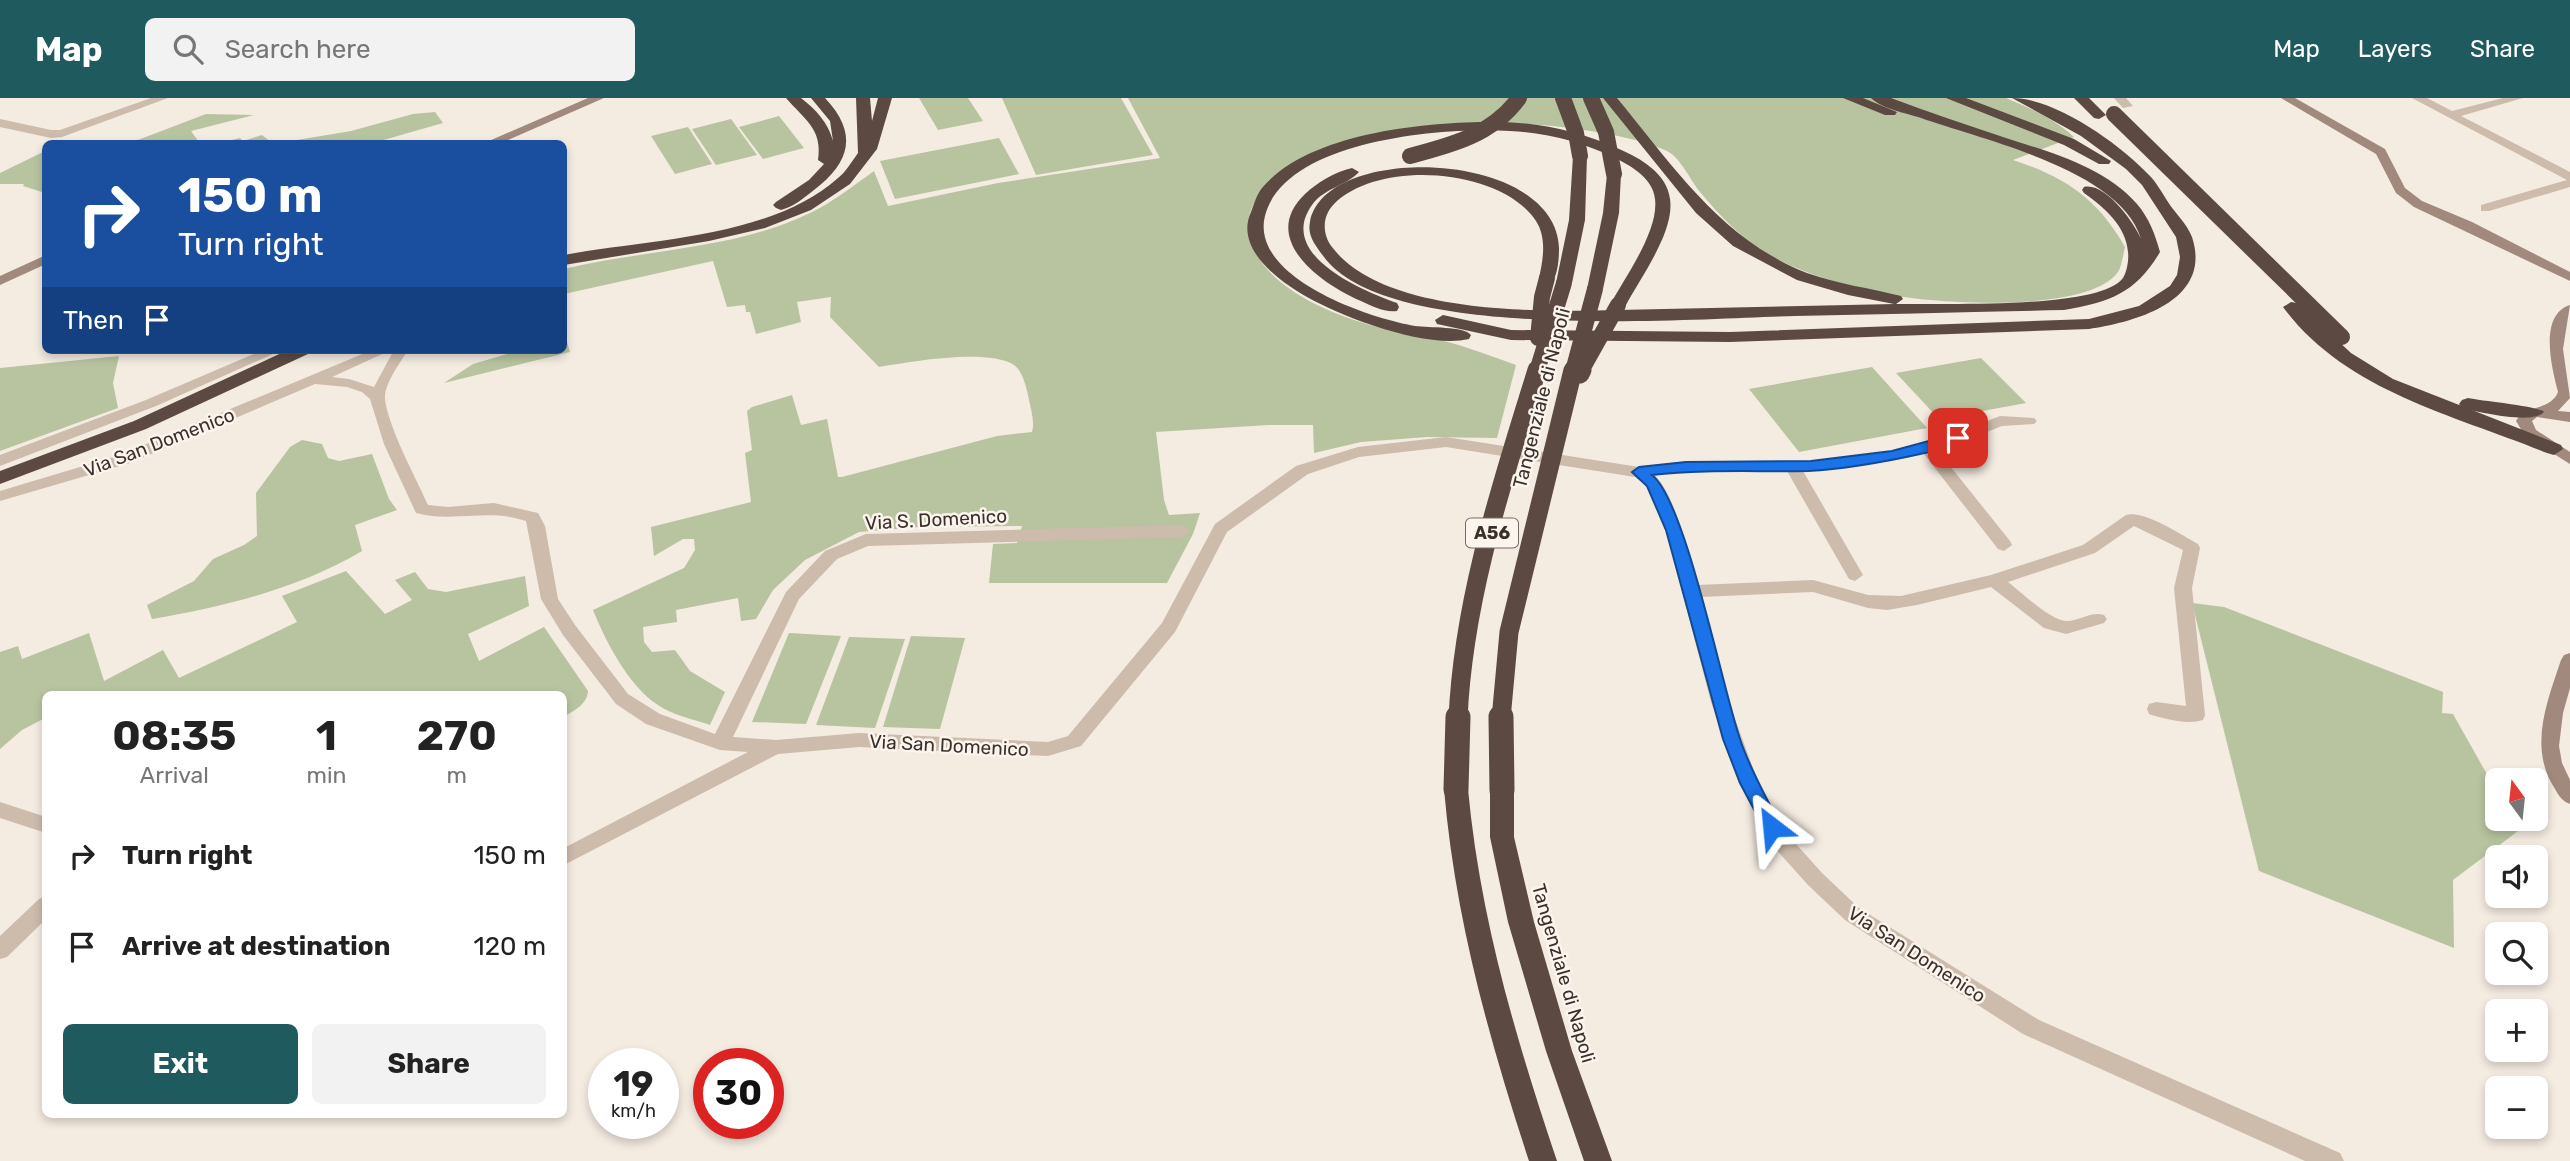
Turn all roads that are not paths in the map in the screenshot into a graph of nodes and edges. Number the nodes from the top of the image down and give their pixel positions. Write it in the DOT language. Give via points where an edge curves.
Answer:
graph roads {
  1 [pos="162,98"];
  2 [pos="598,98"];
  3 [pos="793,98"];
  4 [pos="818,98"];
  5 [pos="863,98"];
  6 [pos="885,98"];
  7 [pos="1520,98"];
  8 [pos="1563,98"];
  9 [pos="1591,98"];
  10 [pos="1610,98"];
  11 [pos="1850,98"];
  12 [pos="1878,98"];
  13 [pos="1914,98"];
  14 [pos="1953,98"];
  15 [pos="2019,98"];
  16 [pos="2081,98"];
  17 [pos="2096,98"];
  18 [pos="2287,98"];
  19 [pos="2418,98"];
  20 [pos="2517,98"];
  21 [pos="2115,108"];
  22 [pos="2450,115"];
  23 [pos="0,123"];
  24 [pos="498,140"];
  25 [pos="2047,150"];
  26 [pos="2570,177"];
  27 [pos="2570,183"];
  28 [pos="838,187"];
  29 [pos="795,197"];
  30 [pos="2485,208"];
  31 [pos="2168,212"];
  32 [pos="643,246"];
  33 [pos="567,259"];
  34 [pos="42,261"];
  35 [pos="2570,277"];
  36 [pos="0,281"];
  37 [pos="1556,281"];
  38 [pos="1988,308"];
  39 [pos="2570,309"];
  40 [pos="1511,335"];
  41 [pos="265,354"];
  42 [pos="293,354"];
  43 [pos="375,354"];
  44 [pos="398,354"];
  45 [pos="315,380"];
  46 [pos="377,397"];
  47 [pos="1564,404"];
  48 [pos="2535,412"];
  49 [pos="2487,415"];
  50 [pos="2570,417"];
  51 [pos="2029,421"];
  52 [pos="80,448"];
  53 [pos="1928,448"];
  54 [pos="2562,454"];
  55 [pos="0,461"];
  56 [pos="1793,466"];
  57 [pos="0,468"];
  58 [pos="1639,472"];
  59 [pos="0,478"];
  60 [pos="0,496"];
  61 [pos="1182,531"];
  62 [pos="2004,545"];
  63 [pos="1855,575"];
  64 [pos="1994,580"];
  65 [pos="1691,591"];
  66 [pos="2098,619"];
  67 [pos="2570,660"];
  68 [pos="2157,709"];
  69 [pos="720,743"];
  70 [pos="776,747"];
  71 [pos="2570,796"];
  72 [pos="0,810"];
  73 [pos="42,824"];
  74 [pos="567,855"];
  75 [pos="42,909"];
  76 [pos="0,950"];
  77 [pos="1543,1161"];
  78 [pos="1598,1161"];
  79 [pos="2332,1161"];
  1 -- 23 [label="street" via="62,133"];
  2 -- 24 [label="main road"];
  3 -- 29 [label="highway" via="822,126 827,148 821,169"];
  4 -- 29 [label="highway" via="838,123 839,148 831,166"];
  5 -- 28 [label="highway" via="865,145"];
  6 -- 28 [label="highway" via="874,147"];
  7 -- 40 [label="highway, bridge" via="1503,117 1459,142 1350,172 1322,185 1305,201 1295,228 1300,246 1322,272 1361,295 1413,313"];
  8 -- 37 [label="highway, Tangenziale di Napoli / A56, bridge" via="1576,133 1582,191 1580,214"];
  9 -- 47 [label="highway, Tangenziale di Napoli / A56, bridge" via="1606,132 1614,174 1611,213"];
  10 -- 38 [label="highway" via="1718,227 1762,257 1797,274 1869,295"];
  11 -- 25 [label="highway"];
  12 -- 25 [label="highway"];
  13 -- 25 [label="highway"];
  14 -- 25 [label="highway"];
  15 -- 31 [label="highway" via="2108,149 2145,180"];
  16 -- 21 [label="highway"];
  17 -- 21 [label="highway"];
  18 -- 35 [label="main road" via="2381,152 2400,190 2418,204"];
  19 -- 22 [label="street"];
  20 -- 22 [label="street"];
  21 -- 49 [label="highway, bridge" via="2357,350 2413,384"];
  22 -- 26 [label="street"];
  25 -- 31 [label="highway" via="2106,169"];
  25 -- 38 [label="highway" via="2115,212 2129,233 2136,253 2132,282 2085,302"];
  27 -- 30 [label="street"];
  28 -- 32 [label="highway" via="801,208 746,229"];
  29 -- 32 [label="highway" via="733,225"];
  31 -- 40 [label="highway" via="2188,251 2182,280 2159,304 2109,322 1797,337"];
  32 -- 33 [label="highway"];
  34 -- 36 [label="main road"];
  37 -- 38 [label="highway" via="1551,243 1539,213 1513,192 1475,177 1426,171 1362,181 1330,199 1316,224 1326,252 1358,277 1413,299 1493,313 1571,316"];
  37 -- 77 [label="highway, Tangenziale di Napoli / A56, bridge" via="1464,647 1456,789 1474,929 1507,1054"];
  39 -- 48 [label="main road" via="2558,325 2556,348 2564,399"];
  40 -- 47 [label="highway, bridge" via="1453,335 1397,326 1311,293 1276,268 1262,251 1255,229 1262,199 1281,178 1306,162 1344,147 1443,129 1494,126 1547,131 1603,146 1640,165 1662,192 1664,210"];
  41 -- 55 [label="street, Via San Domenico"];
  42 -- 52 [label="highway"];
  43 -- 45 [label="street, Via San Domenico"];
  44 -- 46 [label="street"];
  45 -- 46 [label="street, Via San Domenico" via="349,383"];
  45 -- 60 [label="street, Via San Domenico" via="125,459"];
  46 -- 69 [label="street, Via San Domenico" via="392,444 422,509 439,515 487,508 532,517 550,599 622,699 653,719"];
  47 -- 78 [label="highway, Tangenziale di Napoli / A56, bridge" via="1509,632 1501,707 1502,837 1521,922 1559,1051"];
  48 -- 49 [label="highway"];
  48 -- 50 [label="main road"];
  48 -- 54 [label="main road" via="2526,416 2526,427"];
  49 -- 54 [label="highway"];
  51 -- 53 [label="street" via="2000,421"];
  52 -- 57 [label="highway"];
  52 -- 59 [label="highway"];
  53 -- 56 [label="street"];
  53 -- 62 [label="street"];
  56 -- 58 [label="street" via="1686,466"];
  56 -- 63 [label="street"];
  58 -- 65 [label="street, Via San Domenico" via="1654,484 1674,530"];
  58 -- 70 [label="street, Via San Domenico" via="1446,442 1358,452 1302,470 1221,528 1169,627 1074,741 1048,749 1019,750 859,740"];
  61 -- 69 [label="street, Via S. Domenico" via="866,540 831,555 792,596"];
  64 -- 65 [label="street" via="1880,604 1814,586"];
  64 -- 66 [label="street" via="2050,624 2066,628"];
  64 -- 68 [label="street" via="2089,550 2132,519 2192,548 2183,589 2196,715"];
  65 -- 79 [label="street, Via San Domenico" via="1720,702 1749,783 1781,841 1852,914 2031,1027"];
  67 -- 71 [label="main road" via="2548,732 2550,752"];
  69 -- 70 [label="street, Via San Domenico"];
  70 -- 74 [label="street"];
  72 -- 73 [label="street"];
  75 -- 76 [label="street"];
}
